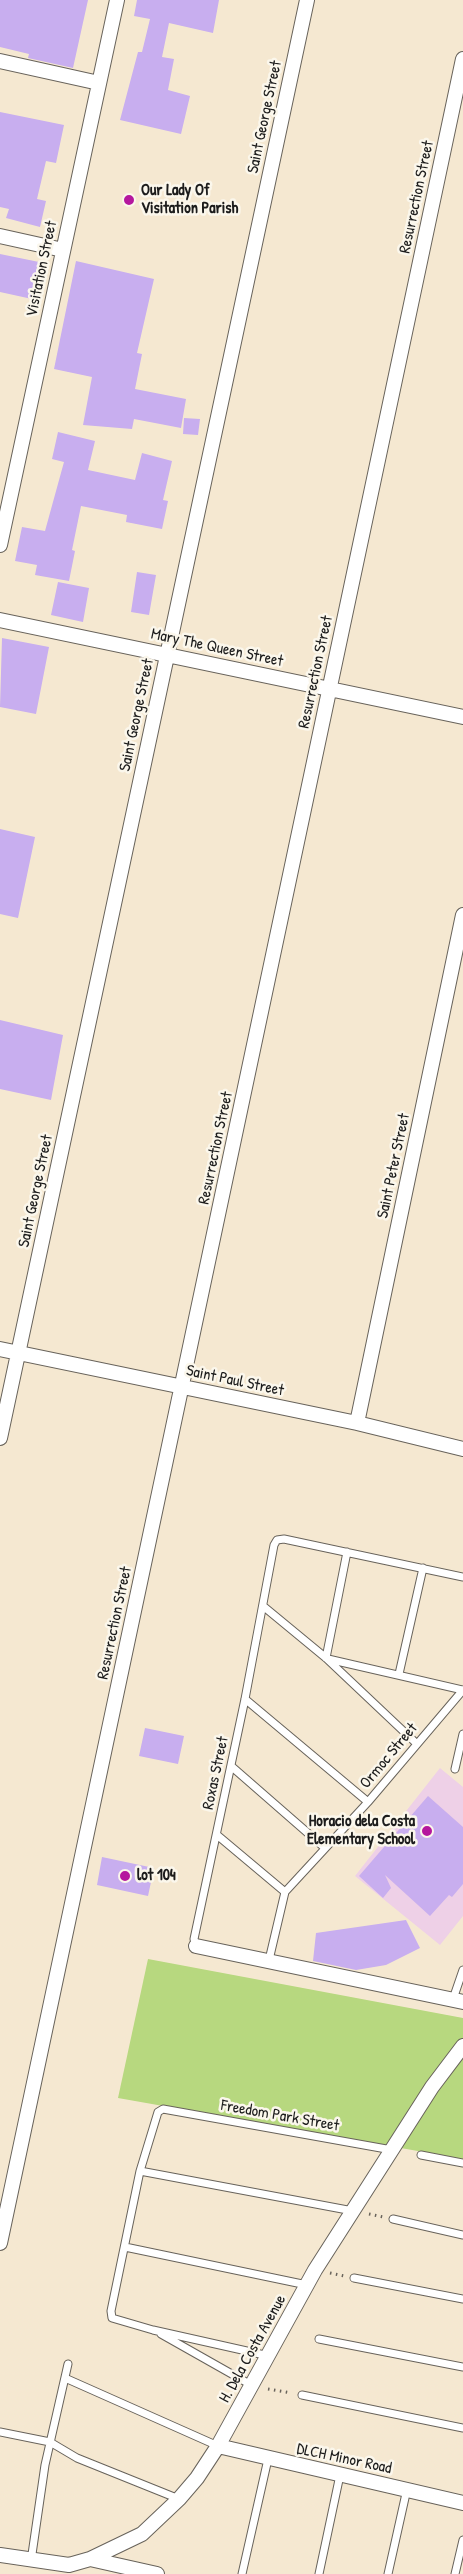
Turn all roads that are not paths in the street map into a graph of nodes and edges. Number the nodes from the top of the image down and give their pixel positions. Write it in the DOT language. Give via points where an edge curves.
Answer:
graph roads {
  1 [pos="117,0"];
  2 [pos="307,0"];
  3 [pos="463,59"];
  4 [pos="0,62"];
  5 [pos="99,83"];
  6 [pos="0,236"];
  7 [pos="63,250"];
  8 [pos="0,545"];
  9 [pos="0,620"];
  10 [pos="167,655"];
  11 [pos="330,689"];
  12 [pos="463,717"];
  13 [pos="463,915"];
  14 [pos="0,1348"];
  15 [pos="18,1352"];
  16 [pos="182,1387"];
  17 [pos="357,1424"];
  18 [pos="0,1438"];
  19 [pos="463,1449"];
  20 [pos="347,1552"];
  21 [pos="423,1568"];
  22 [pos="463,1576"];
  23 [pos="263,1606"];
  24 [pos="326,1658"];
  25 [pos="399,1674"];
  26 [pos="463,1690"];
  27 [pos="245,1699"];
  28 [pos="463,1734"];
  29 [pos="417,1744"];
  30 [pos="231,1766"];
  31 [pos="455,1769"];
  32 [pos="368,1802"];
  33 [pos="217,1835"];
  34 [pos="326,1848"];
  35 [pos="285,1892"];
  36 [pos="196,1946"];
  37 [pos="269,1960"];
  38 [pos="463,1970"];
  39 [pos="458,2001"];
  40 [pos="463,2046"];
  41 [pos="392,2150"];
  42 [pos="421,2155"];
  43 [pos="463,2163"];
  44 [pos="140,2172"];
  45 [pos="353,2211"];
  46 [pos="393,2219"];
  47 [pos="463,2235"];
  48 [pos="0,2243"];
  49 [pos="125,2247"];
  50 [pos="354,2278"];
  51 [pos="307,2285"];
  52 [pos="463,2299"];
  53 [pos="153,2330"];
  54 [pos="319,2339"];
  55 [pos="268,2356"];
  56 [pos="68,2364"];
  57 [pos="463,2367"];
  58 [pos="65,2379"];
  59 [pos="253,2386"];
  60 [pos="302,2395"];
  61 [pos="463,2428"];
  62 [pos="0,2432"];
  63 [pos="50,2442"];
  64 [pos="218,2446"];
  65 [pos="268,2459"];
  66 [pos="340,2475"];
  67 [pos="407,2489"];
  68 [pos="179,2499"];
  69 [pos="463,2504"];
  70 [pos="463,2540"];
  71 [pos="0,2555"];
  72 [pos="90,2559"];
  73 [pos="31,2560"];
  74 [pos="157,2574"];
  75 [pos="242,2574"];
  76 [pos="319,2574"];
  77 [pos="388,2574"];
  78 [pos="455,2574"];
  1 -- 5 [label="street, Visitation Street"];
  2 -- 10 [label="street, Saint George Street"];
  3 -- 11 [label="street, Resurrection Street"];
  4 -- 5 [label="street"];
  5 -- 7 [label="street, Visitation Street"];
  6 -- 7 [label="street"];
  7 -- 8 [label="street, Visitation Street"];
  9 -- 10 [label="street, Mary The Queen Street"];
  10 -- 11 [label="street, Mary The Queen Street"];
  10 -- 15 [label="street, Saint George Street"];
  11 -- 12 [label="street, Mary The Queen Street"];
  11 -- 16 [label="street, Resurrection Street"];
  13 -- 17 [label="street, Saint Peter Street"];
  14 -- 15 [label="street, Saint Paul Street"];
  15 -- 16 [label="street, Saint Paul Street"];
  15 -- 18 [label="street, Saint George Street"];
  16 -- 17 [label="street, Saint Paul Street"];
  16 -- 48 [label="street, Resurrection Street"];
  17 -- 19 [label="street, Saint Paul Street"];
  20 -- 21 [label="lane"];
  20 -- 23 [label="lane, Roxas Street" via="277,1540"];
  20 -- 24 [label="lane"];
  21 -- 22 [label="lane"];
  21 -- 25 [label="lane"];
  23 -- 24 [label="lane"];
  23 -- 27 [label="lane, Roxas Street"];
  24 -- 25 [label="lane"];
  24 -- 29 [label="lane"];
  25 -- 26 [label="lane"];
  26 -- 29 [label="lane, Ormoc Street"];
  27 -- 30 [label="lane, Roxas Street"];
  27 -- 32 [label="lane"];
  28 -- 31 [label="lane"];
  29 -- 32 [label="lane, Ormoc Street"];
  30 -- 33 [label="lane, Roxas Street"];
  30 -- 34 [label="lane"];
  32 -- 34 [label="lane, Ormoc Street"];
  33 -- 35 [label="lane"];
  33 -- 36 [label="lane, Roxas Street" via="194,1939"];
  34 -- 35 [label="lane, Ormoc Street"];
  35 -- 37 [label="lane, Ormoc Street"];
  36 -- 37 [label="street"];
  37 -- 39 [label="street"];
  38 -- 39 [label="lane"];
  40 -- 41 [label="street, H. Dela Costa Avenue"];
  41 -- 44 [label="lane, Freedom Park Street" via="163,2109 158,2112"];
  41 -- 45 [label="street, H. Dela Costa Avenue"];
  42 -- 43 [label="lane"];
  44 -- 45 [label="lane"];
  44 -- 49 [label="lane"];
  45 -- 51 [label="street, H. Dela Costa Avenue"];
  46 -- 47 [label="lane"];
  49 -- 51 [label="lane"];
  49 -- 53 [label="lane" via="112,2318"];
  50 -- 52 [label="lane"];
  51 -- 55 [label="street, H. Dela Costa Avenue"];
  53 -- 55 [label="lane"];
  53 -- 59 [label="lane"];
  54 -- 57 [label="lane"];
  55 -- 59 [label="street, H. Dela Costa Avenue"];
  56 -- 58 [label="lane"];
  58 -- 63 [label="lane"];
  58 -- 64 [label="lane"];
  59 -- 64 [label="street, H. Dela Costa Avenue"];
  60 -- 61 [label="lane"];
  62 -- 63 [label="lane"];
  63 -- 68 [label="lane" via="77,2458"];
  63 -- 73 [label="lane"];
  64 -- 65 [label="street, DLCH Minor Road"];
  64 -- 68 [label="street, H. Dela Costa Avenue"];
  65 -- 66 [label="street, DLCH Minor Road"];
  65 -- 75 [label="lane"];
  66 -- 67 [label="street, DLCH Minor Road"];
  66 -- 76 [label="lane"];
  67 -- 69 [label="street, DLCH Minor Road"];
  67 -- 77 [label="lane"];
  68 -- 72 [label="street, H. Dela Costa Avenue" via="142,2534"];
  70 -- 78 [label="lane"];
  71 -- 73 [label="street, H. Dela Costa Avenue"];
  72 -- 73 [label="street, H. Dela Costa Avenue" via="69,2565"];
  72 -- 74 [label="street"];
}
